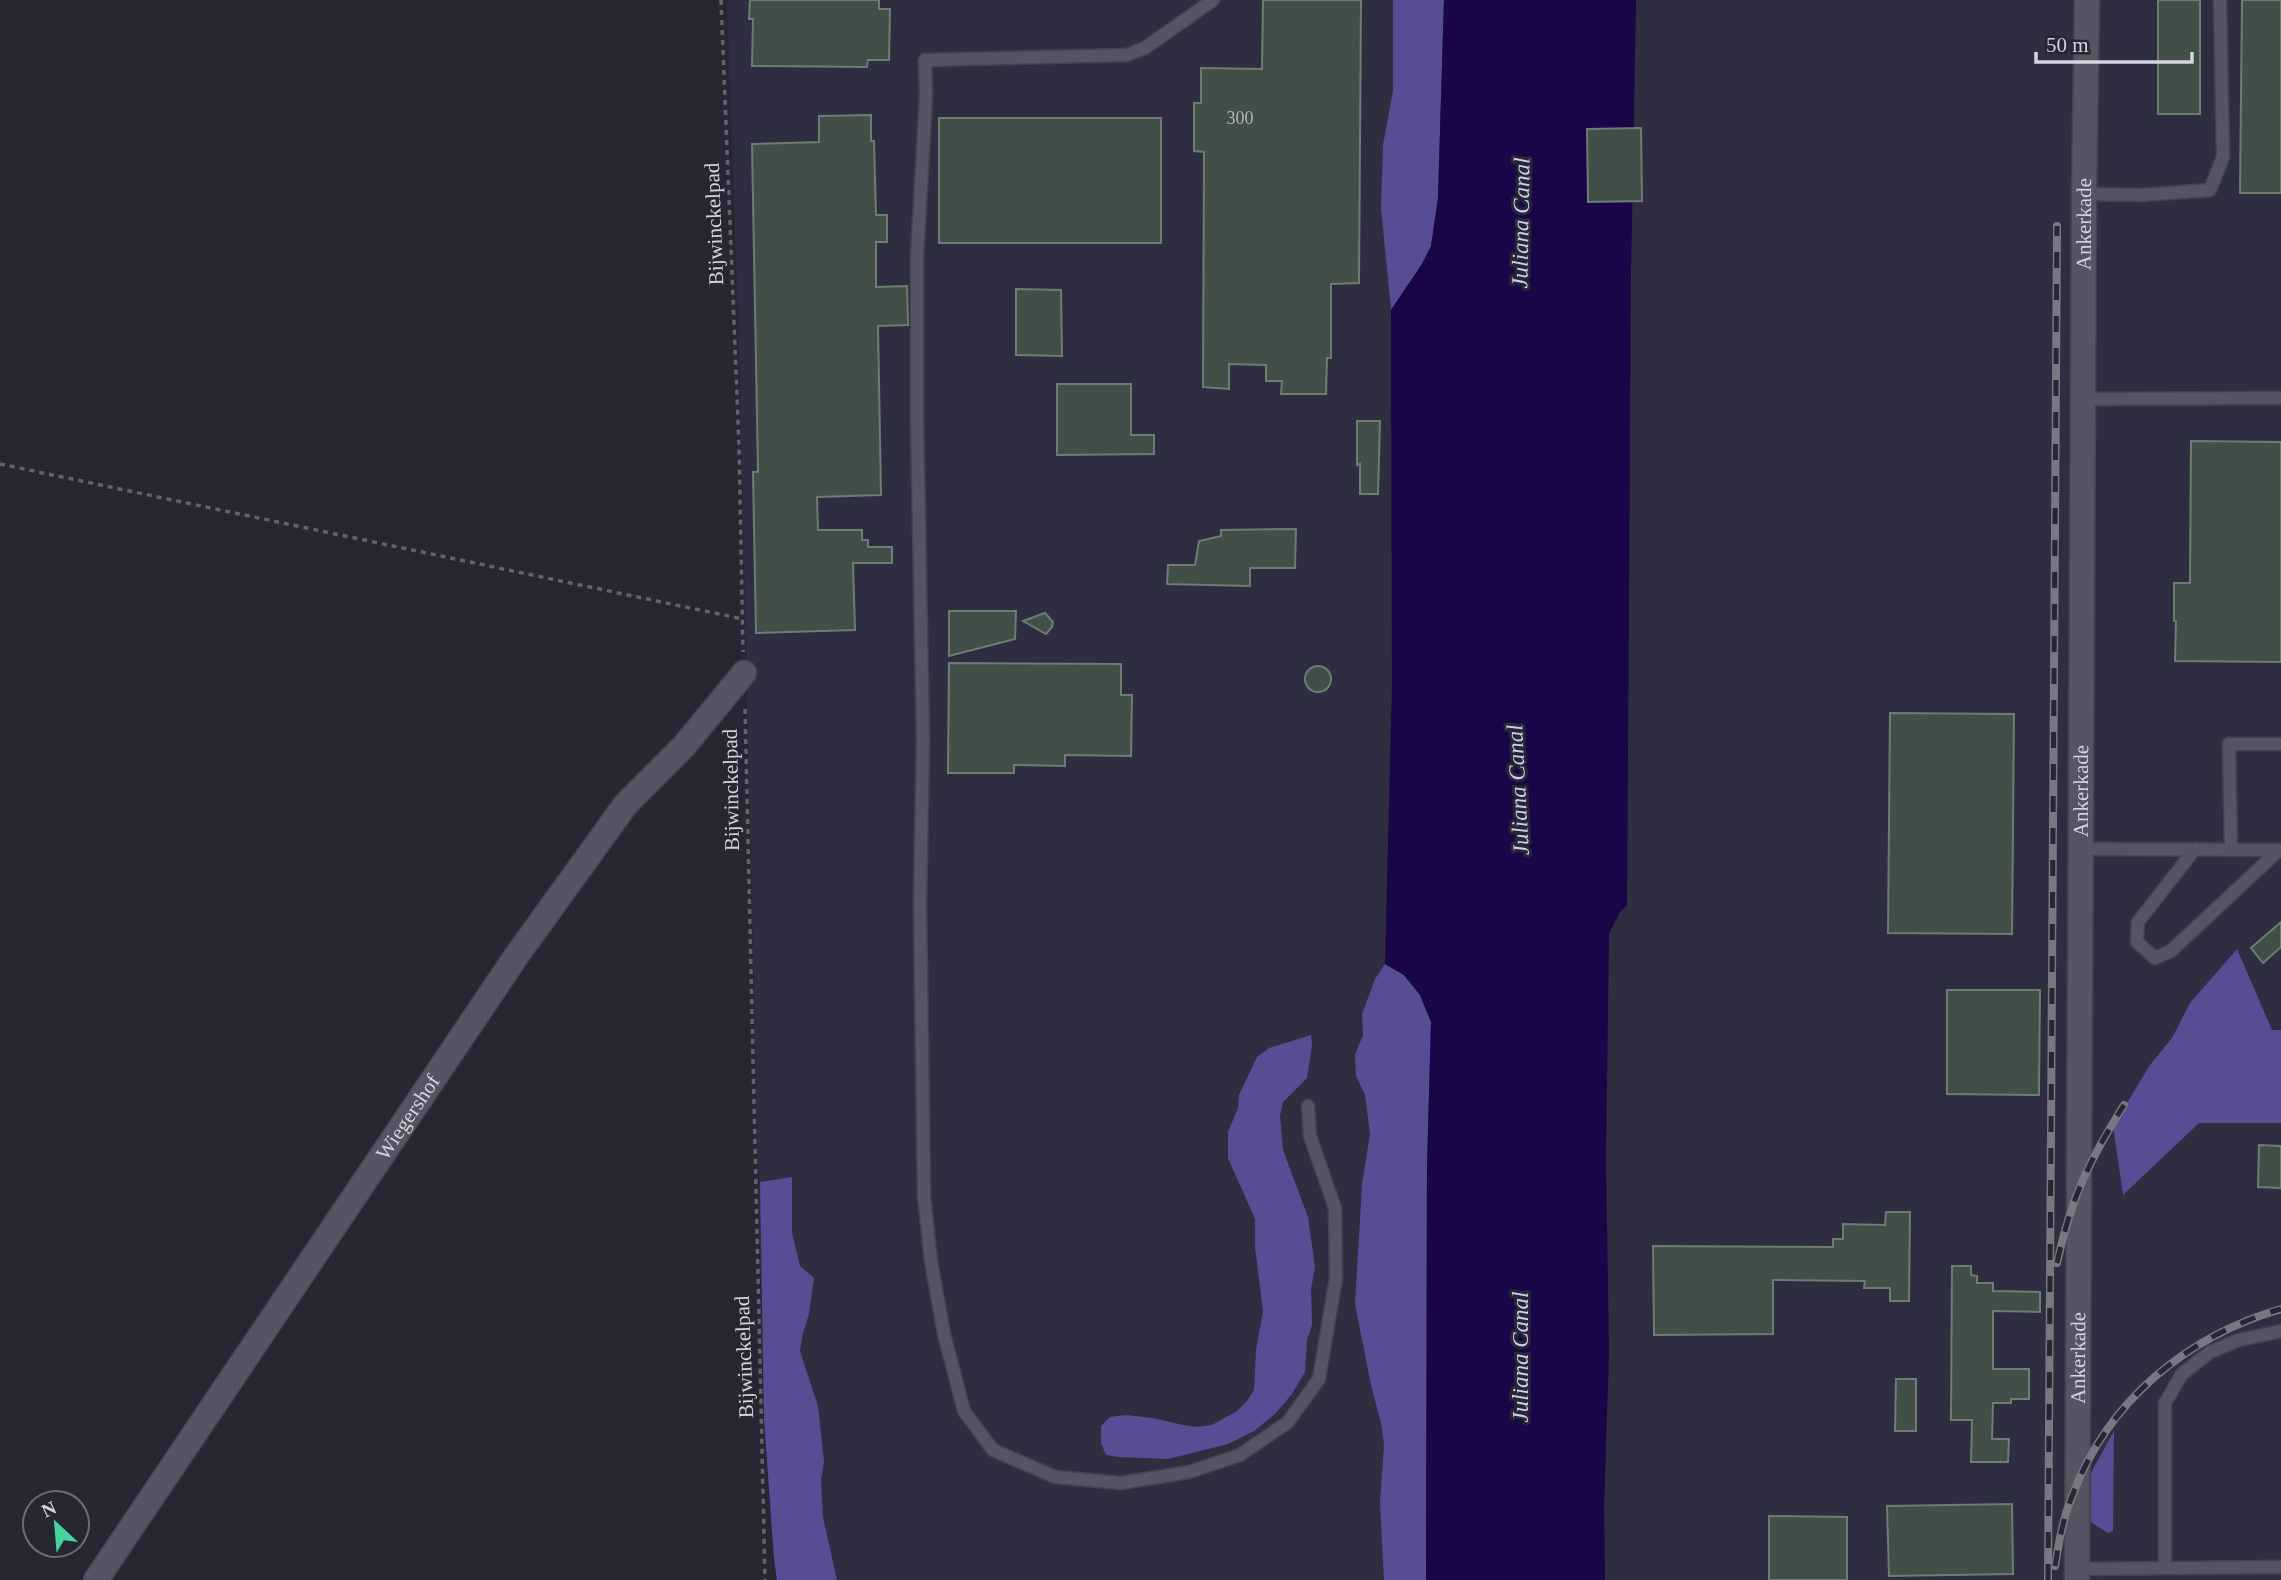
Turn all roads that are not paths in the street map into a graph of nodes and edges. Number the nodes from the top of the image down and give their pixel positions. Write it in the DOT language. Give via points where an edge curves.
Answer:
graph roads {
  1 [pos="1213,0"];
  2 [pos="2087,0"];
  3 [pos="2220,0"];
  4 [pos="2084,194"];
  5 [pos="2281,398"];
  6 [pos="2083,399"];
  7 [pos="744,673"];
  8 [pos="2281,744"];
  9 [pos="2082,849"];
  10 [pos="2195,849"];
  11 [pos="2231,849"];
  12 [pos="2280,850"];
  13 [pos="1308,1106"];
  14 [pos="2281,1331"];
  15 [pos="2281,1567"];
  16 [pos="2165,1568"];
  17 [pos="2078,1575"];
  18 [pos="96,1580"];
  1 -- 13 [label="lane" via="1145,48 1127,55 925,60 917,256 924,1196 944,1334 964,1411 993,1450 1055,1477 1121,1483 1189,1472 1240,1455 1288,1422 1319,1379 1336,1278 1335,1208 1310,1136"];
  2 -- 4 [label="street, Ankerkade"];
  3 -- 4 [label="lane" via="2223,157 2210,190"];
  4 -- 6 [label="street, Ankerkade"];
  5 -- 6 [label="lane"];
  6 -- 9 [label="street, Ankerkade"];
  7 -- 18 [label="street, Wiegershof" via="684,746 626,804 517,954"];
  8 -- 11 [label="lane" via="2230,744"];
  9 -- 10 [label="lane"];
  9 -- 17 [label="street, Ankerkade"];
  10 -- 11 [label="lane"];
  10 -- 12 [label="lane" via="2138,922 2137,942 2155,958 2171,951"];
  11 -- 12 [label="lane"];
  14 -- 16 [label="lane" via="2210,1352 2182,1374 2165,1403"];
  15 -- 16 [label="lane"];
  16 -- 17 [label="lane"];
}
